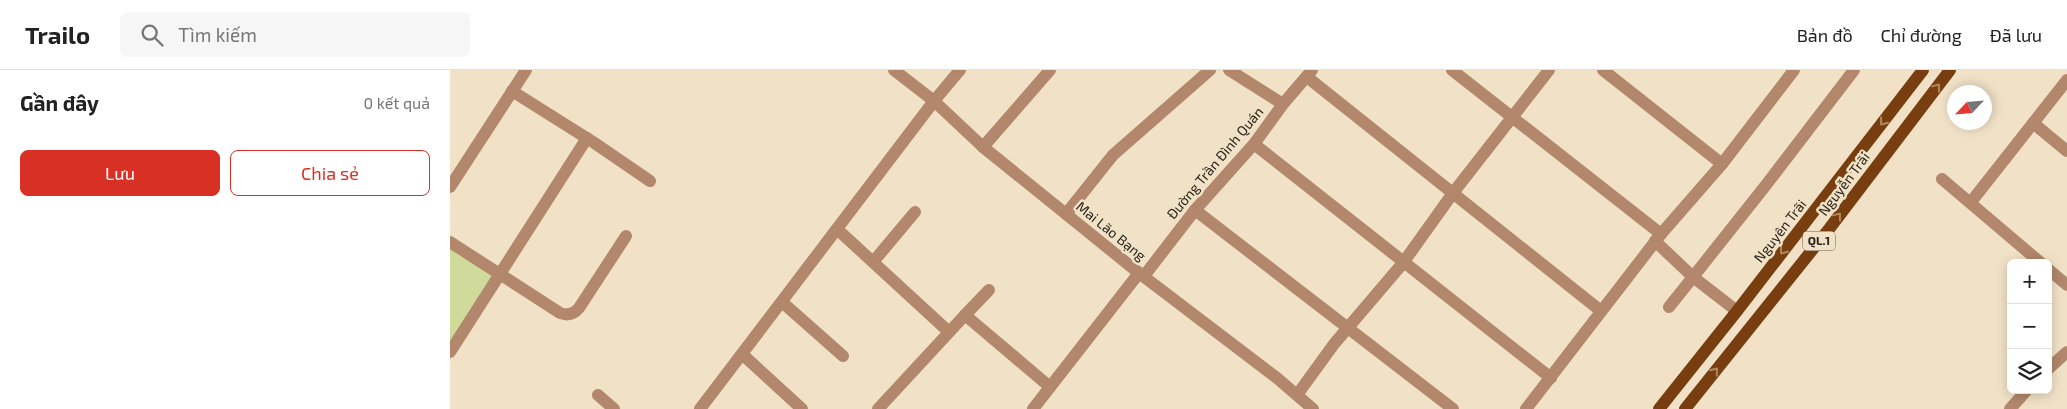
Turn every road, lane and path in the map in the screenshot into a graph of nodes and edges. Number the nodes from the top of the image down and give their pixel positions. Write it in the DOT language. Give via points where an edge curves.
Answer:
graph roads {
  1 [pos="526,70"];
  2 [pos="894,70"];
  3 [pos="960,70"];
  4 [pos="1050,70"];
  5 [pos="1210,70"];
  6 [pos="1229,70"];
  7 [pos="1452,70"];
  8 [pos="1549,70"];
  9 [pos="1603,70"];
  10 [pos="1794,70"];
  11 [pos="1854,70"];
  12 [pos="1923,70"];
  13 [pos="1950,70"];
  14 [pos="1309,74"];
  15 [pos="2067,80"];
  16 [pos="512,91"];
  17 [pos="934,101"];
  18 [pos="1283,104"];
  19 [pos="1512,117"];
  20 [pos="2033,123"];
  21 [pos="588,138"];
  22 [pos="1254,144"];
  23 [pos="983,147"];
  24 [pos="2067,151"];
  25 [pos="1722,164"];
  26 [pos="1942,179"];
  27 [pos="650,181"];
  28 [pos="450,187"];
  29 [pos="1453,193"];
  30 [pos="1971,202"];
  31 [pos="1195,210"];
  32 [pos="914,212"];
  33 [pos="1066,214"];
  34 [pos="837,229"];
  35 [pos="626,236"];
  36 [pos="1658,237"];
  37 [pos="450,242"];
  38 [pos="2036,259"];
  39 [pos="873,262"];
  40 [pos="1403,263"];
  41 [pos="2052,272"];
  42 [pos="1141,275"];
  43 [pos="499,276"];
  44 [pos="1693,276"];
  45 [pos="2067,285"];
  46 [pos="989,290"];
  47 [pos="782,302"];
  48 [pos="1670,306"];
  49 [pos="1601,310"];
  50 [pos="1737,311"];
  51 [pos="965,315"];
  52 [pos="1349,327"];
  53 [pos="949,332"];
  54 [pos="450,352"];
  55 [pos="2067,352"];
  56 [pos="742,354"];
  57 [pos="843,356"];
  58 [pos="2052,365"];
  59 [pos="1551,378"];
  60 [pos="1050,387"];
  61 [pos="2023,394"];
  62 [pos="598,395"];
  63 [pos="1297,395"];
  64 [pos="614,409"];
  65 [pos="700,409"];
  66 [pos="802,409"];
  67 [pos="878,409"];
  68 [pos="1033,409"];
  69 [pos="1313,409"];
  70 [pos="1453,409"];
  71 [pos="1526,409"];
  72 [pos="1659,409"];
  73 [pos="1685,409"];
  74 [pos="2010,409"];
  1 -- 16 [label="street"];
  2 -- 17 [label="street, Mai Lão Bạng"];
  3 -- 17 [label="street"];
  4 -- 23 [label="street"];
  5 -- 33 [label="street" via="1113,155"];
  6 -- 18 [label="street"];
  7 -- 19 [label="street"];
  8 -- 19 [label="street"];
  9 -- 25 [label="street"];
  10 -- 25 [label="street"];
  11 -- 44 [label="street"];
  12 -- 50 [label="main road, Nguyên Trãi / QL.1, one-way"];
  73 -- 13 [label="main road, Nguyễn Trãi / QL.1, one-way" via="1829,229"];
  14 -- 18 [label="street, Đường Trần Đình Quán"];
  14 -- 29 [label="street"];
  15 -- 20 [label="street"];
  16 -- 21 [label="street"];
  16 -- 28 [label="street"];
  17 -- 23 [label="street, Mai Lão Bạng"];
  17 -- 34 [label="street"];
  18 -- 22 [label="street, Đường Trần Đình Quán"];
  19 -- 29 [label="street"];
  19 -- 36 [label="street"];
  20 -- 24 [label="street"];
  20 -- 30 [label="street"];
  21 -- 27 [label="street"];
  21 -- 43 [label="street"];
  22 -- 31 [label="street, Đường Trần Đình Quán"];
  22 -- 40 [label="street"];
  23 -- 33 [label="street, Mai Lão Bạng"];
  25 -- 36 [label="street"];
  26 -- 30 [label="street"];
  29 -- 40 [label="street"];
  29 -- 49 [label="street"];
  30 -- 38 [label="street"];
  31 -- 42 [label="street, Đường Trần Đình Quán"];
  31 -- 52 [label="street"];
  32 -- 39 [label="street"];
  33 -- 42 [label="street, Mai Lão Bạng"];
  34 -- 39 [label="street"];
  34 -- 47 [label="street"];
  35 -- 43 [label="street" via="580,308 572,314 560,313"];
  36 -- 44 [label="street"];
  36 -- 49 [label="street"];
  37 -- 43 [label="street"];
  39 -- 53 [label="street"];
  40 -- 52 [label="street"];
  40 -- 59 [label="street"];
  41 -- 45 [label="street"];
  42 -- 60 [label="street, Đường Trần Đình Quán"];
  42 -- 63 [label="street, Mai Lão Bạng"];
  43 -- 54 [label="street"];
  44 -- 48 [label="street"];
  44 -- 50 [label="street"];
  46 -- 51 [label="street"];
  47 -- 56 [label="street"];
  47 -- 57 [label="street"];
  49 -- 59 [label="street"];
  50 -- 72 [label="main road, Nguyên Trãi / QL.1"];
  51 -- 53 [label="street"];
  51 -- 60 [label="street"];
  52 -- 63 [label="street"];
  52 -- 70 [label="street"];
  53 -- 67 [label="street"];
  55 -- 58 [label="street"];
  56 -- 65 [label="street"];
  56 -- 66 [label="street"];
  59 -- 71 [label="street"];
  60 -- 68 [label="street, Đường Trần Đình Quán"];
  61 -- 74 [label="street"];
  62 -- 64 [label="street"];
  63 -- 69 [label="street, Mai Lão Bạng"];
}
